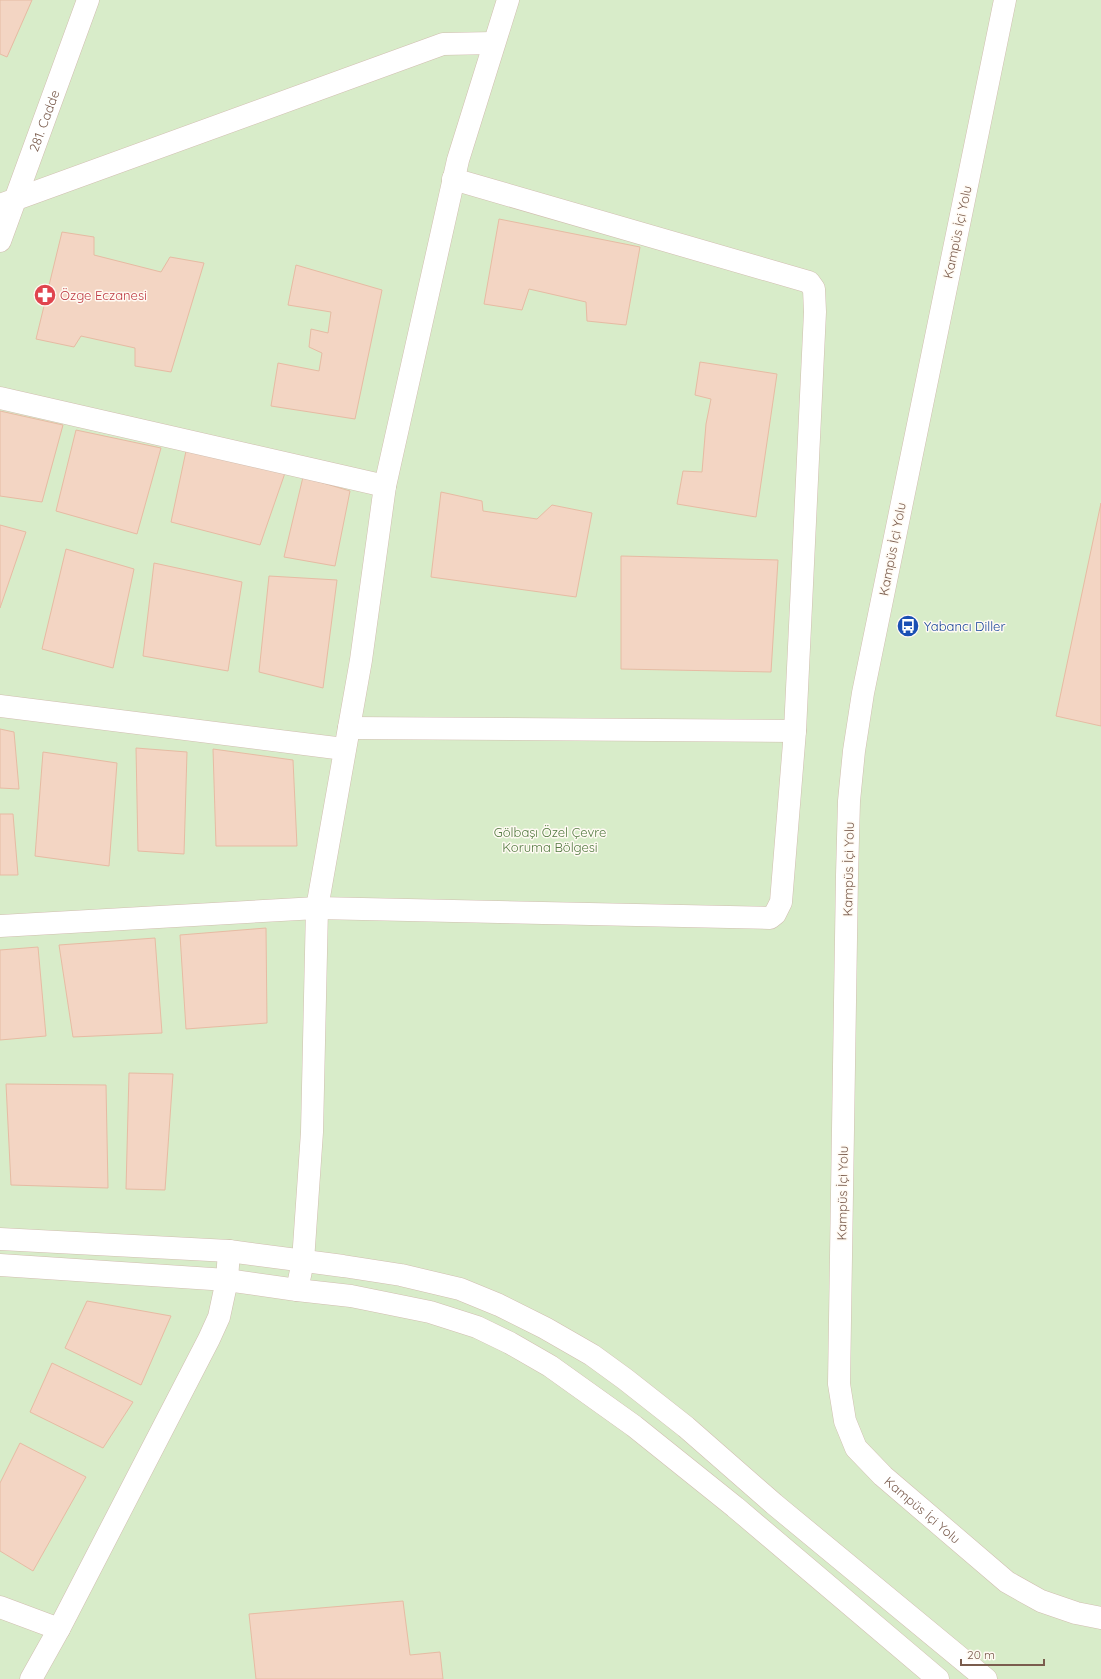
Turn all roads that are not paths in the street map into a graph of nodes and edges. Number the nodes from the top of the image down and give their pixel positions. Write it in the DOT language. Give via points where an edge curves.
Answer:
graph roads {
  1 [pos="88,0"];
  2 [pos="508,0"];
  3 [pos="1005,0"];
  4 [pos="494,43"];
  5 [pos="454,179"];
  6 [pos="8,202"];
  7 [pos="0,241"];
  8 [pos="0,398"];
  9 [pos="385,486"];
  10 [pos="0,706"];
  11 [pos="349,728"];
  12 [pos="796,731"];
  13 [pos="344,749"];
  14 [pos="317,908"];
  15 [pos="0,926"];
  16 [pos="0,1239"];
  17 [pos="229,1251"];
  18 [pos="303,1261"];
  19 [pos="0,1265"];
  20 [pos="227,1280"];
  21 [pos="297,1290"];
  22 [pos="0,1607"];
  23 [pos="1101,1618"];
  24 [pos="59,1629"];
  25 [pos="31,1679"];
  26 [pos="938,1679"];
  27 [pos="986,1679"];
  1 -- 6 [label="street, 281. Cadde"];
  2 -- 4 [label="street"];
  3 -- 23 [label="street, Kampüs İçi Yolu" via="863,693 854,751 849,801 847,875 839,1384 845,1421 856,1448 883,1476 1007,1582 1040,1601"];
  4 -- 5 [label="street"];
  4 -- 6 [label="street" via="444,44"];
  5 -- 9 [label="street"];
  5 -- 12 [label="street" via="809,282 814,289"];
  6 -- 7 [label="street, 281. Cadde"];
  8 -- 9 [label="street"];
  9 -- 11 [label="street"];
  10 -- 13 [label="street"];
  11 -- 12 [label="street"];
  11 -- 13 [label="street"];
  12 -- 14 [label="street" via="781,902 770,918"];
  13 -- 14 [label="street"];
  14 -- 15 [label="street"];
  14 -- 18 [label="street" via="312,1132"];
  16 -- 17 [label="street"];
  17 -- 18 [label="street"];
  17 -- 20 [label="street"];
  18 -- 21 [label="street"];
  18 -- 27 [label="street" via="401,1275 460,1289 546,1328 592,1355 686,1427 774,1504"];
  19 -- 20 [label="street"];
  20 -- 21 [label="street"];
  20 -- 24 [label="street" via="219,1316 208,1339"];
  21 -- 26 [label="street" via="351,1296 430,1312 477,1327 550,1366 634,1426"];
  22 -- 24 [label="street"];
  24 -- 25 [label="street"];
}
